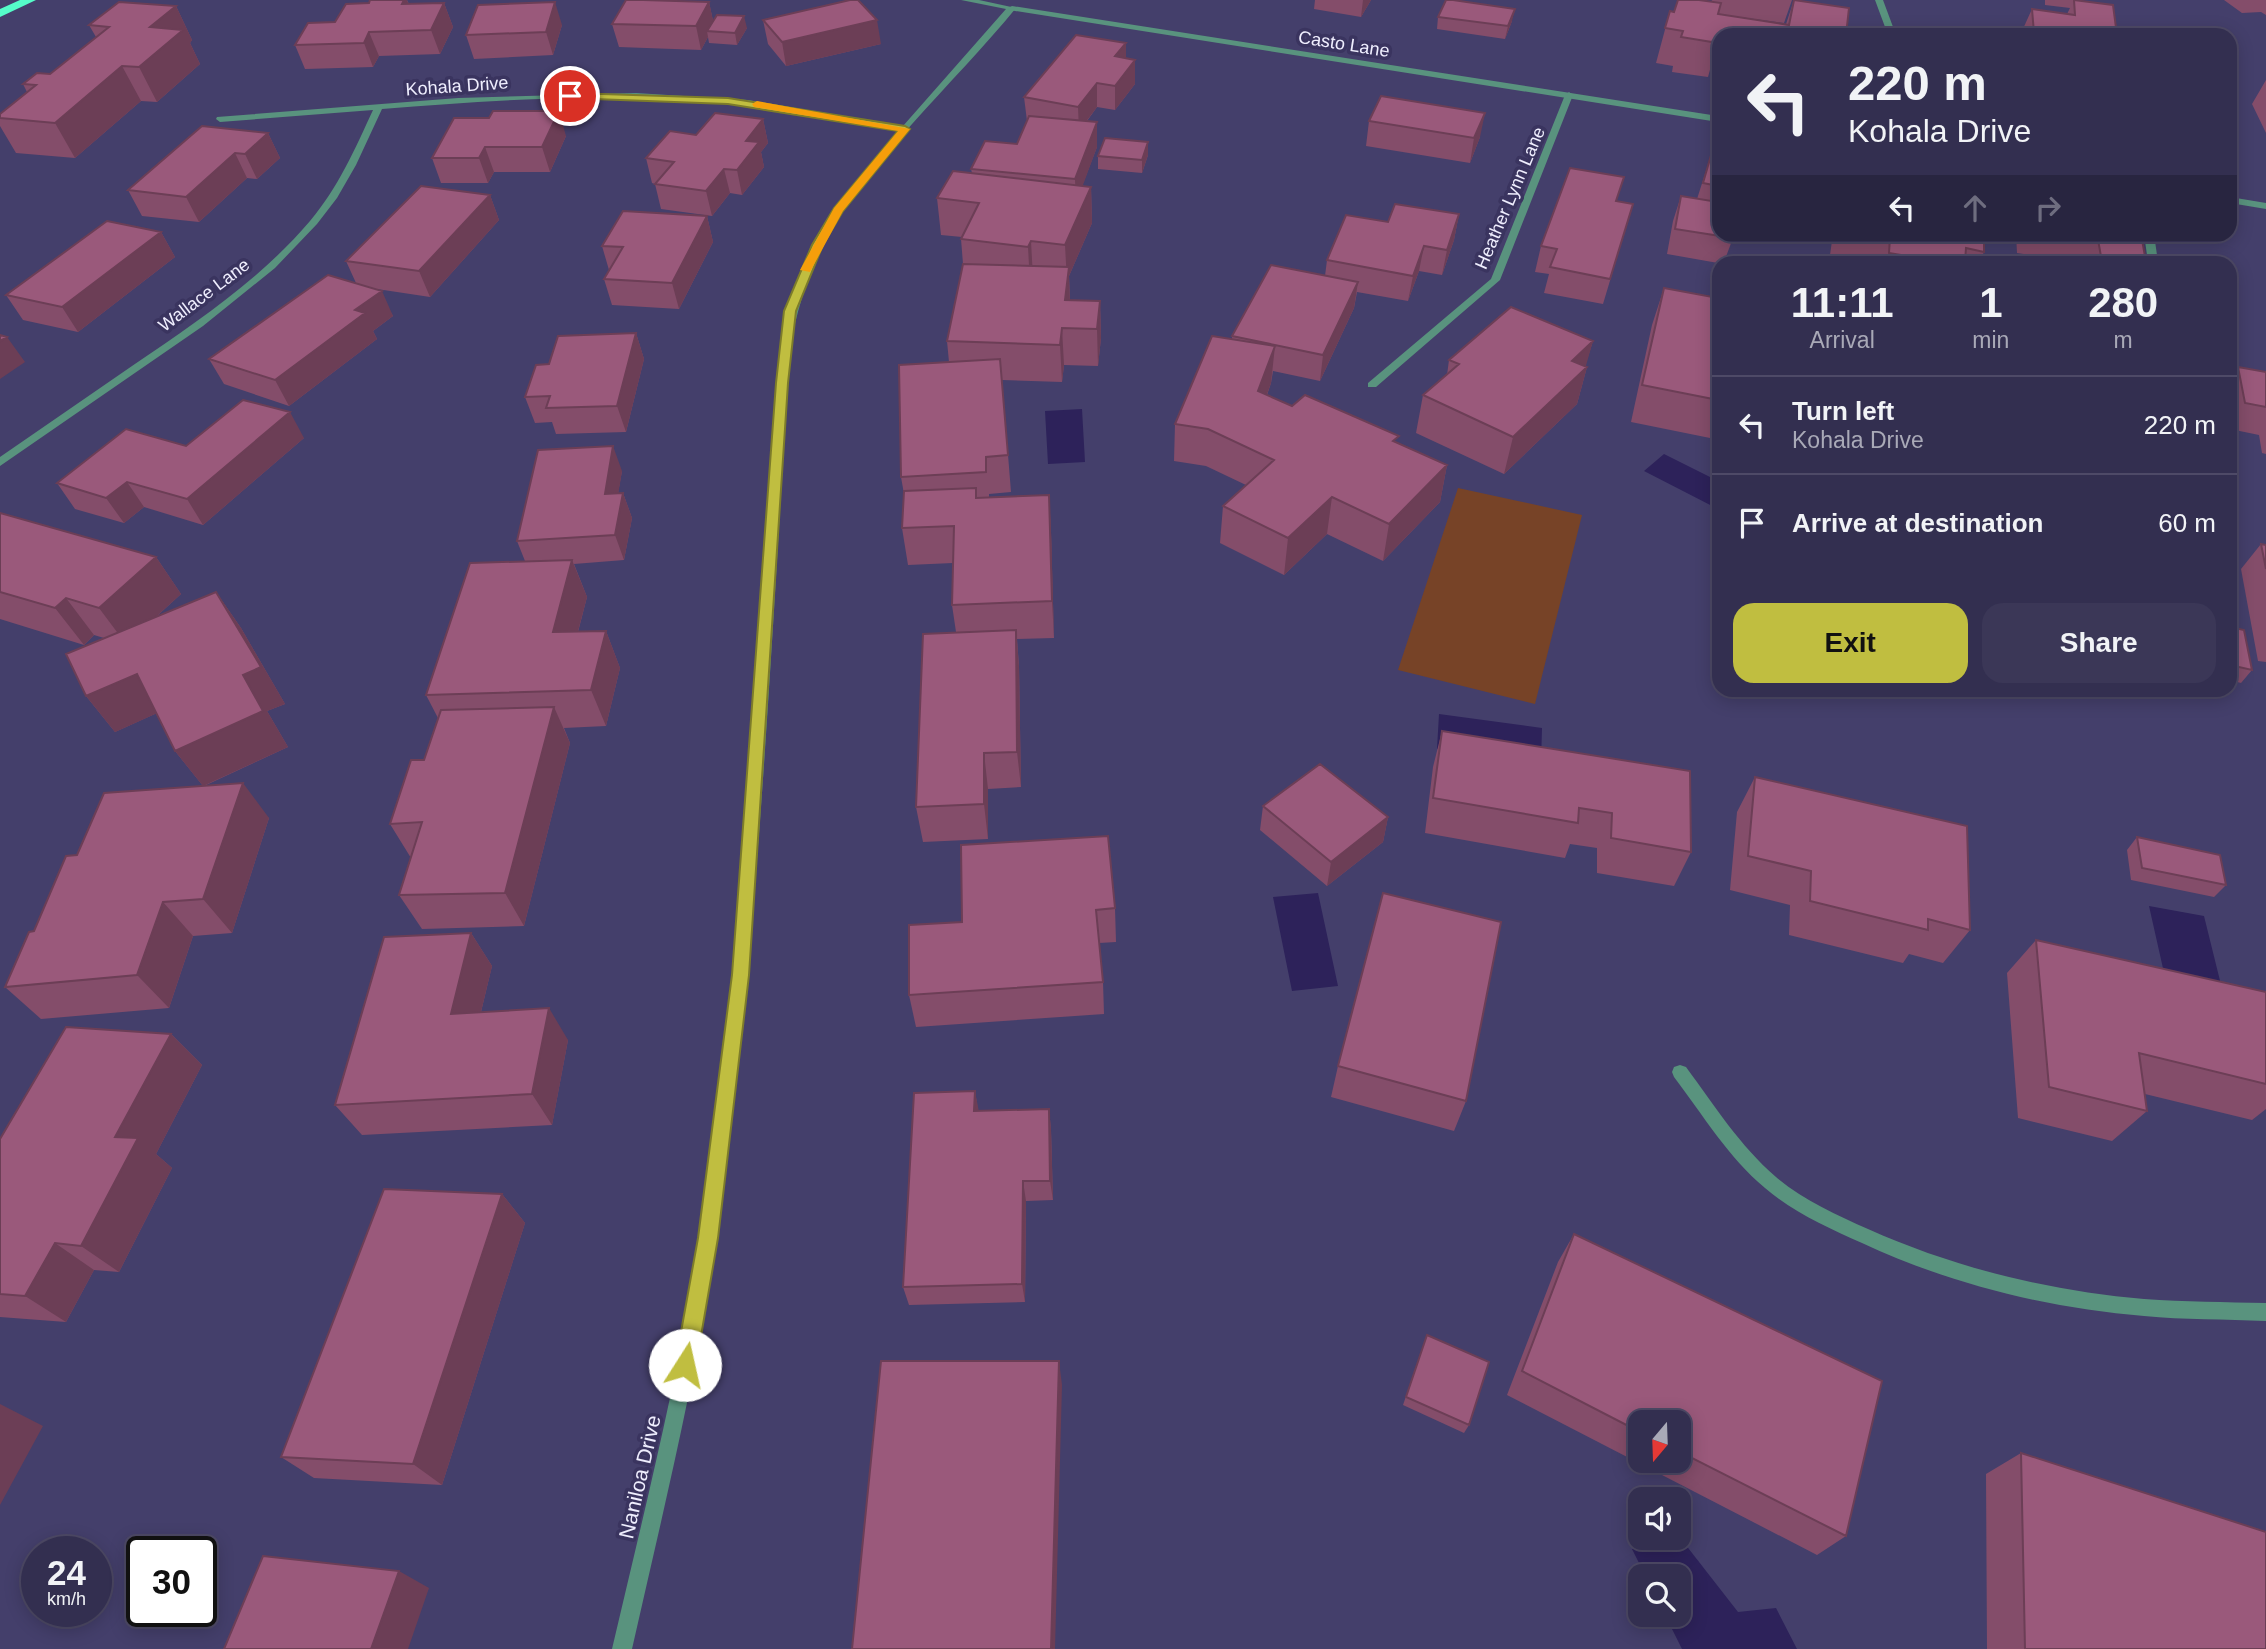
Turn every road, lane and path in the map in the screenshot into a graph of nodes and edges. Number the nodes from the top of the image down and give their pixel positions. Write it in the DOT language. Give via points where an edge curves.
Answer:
graph roads {
  1 [pos="30,0"];
  2 [pos="965,0"];
  3 [pos="1879,0"];
  4 [pos="1012,8"];
  5 [pos="0,13"];
  6 [pos="1889,28"];
  7 [pos="1570,95"];
  8 [pos="378,108"];
  9 [pos="1712,118"];
  10 [pos="220,119"];
  11 [pos="905,129"];
  12 [pos="2237,201"];
  13 [pos="2266,206"];
  14 [pos="1372,385"];
  15 [pos="0,462"];
  16 [pos="1680,1072"];
  17 [pos="2266,1312"];
  18 [pos="622,1649"];
  1 -- 5 [label="highway"];
  2 -- 4 [label="street, Casto Lane"];
  3 -- 6 [label="street"];
  4 -- 7 [label="street, Casto Lane"];
  4 -- 11 [label="street, Naniloa Drive"];
  7 -- 9 [label="street, Casto Lane"];
  7 -- 14 [label="street, Heather Lynn Lane" via="1495,280"];
  8 -- 10 [label="street, Kohala Drive"];
  8 -- 11 [label="street, Kohala Drive" via="530,96 695,98"];
  8 -- 15 [label="street, Wallace Lane" via="331,200 264,272 201,322"];
  11 -- 18 [label="street, Naniloa Drive" via="838,210 817,245 790,311 741,975 727,1097 681,1390"];
  12 -- 13 [label="street"];
  16 -- 17 [label="street" via="1748,1161 1771,1183 1823,1216 1885,1246 1950,1271 2064,1297 2130,1306"];
}
